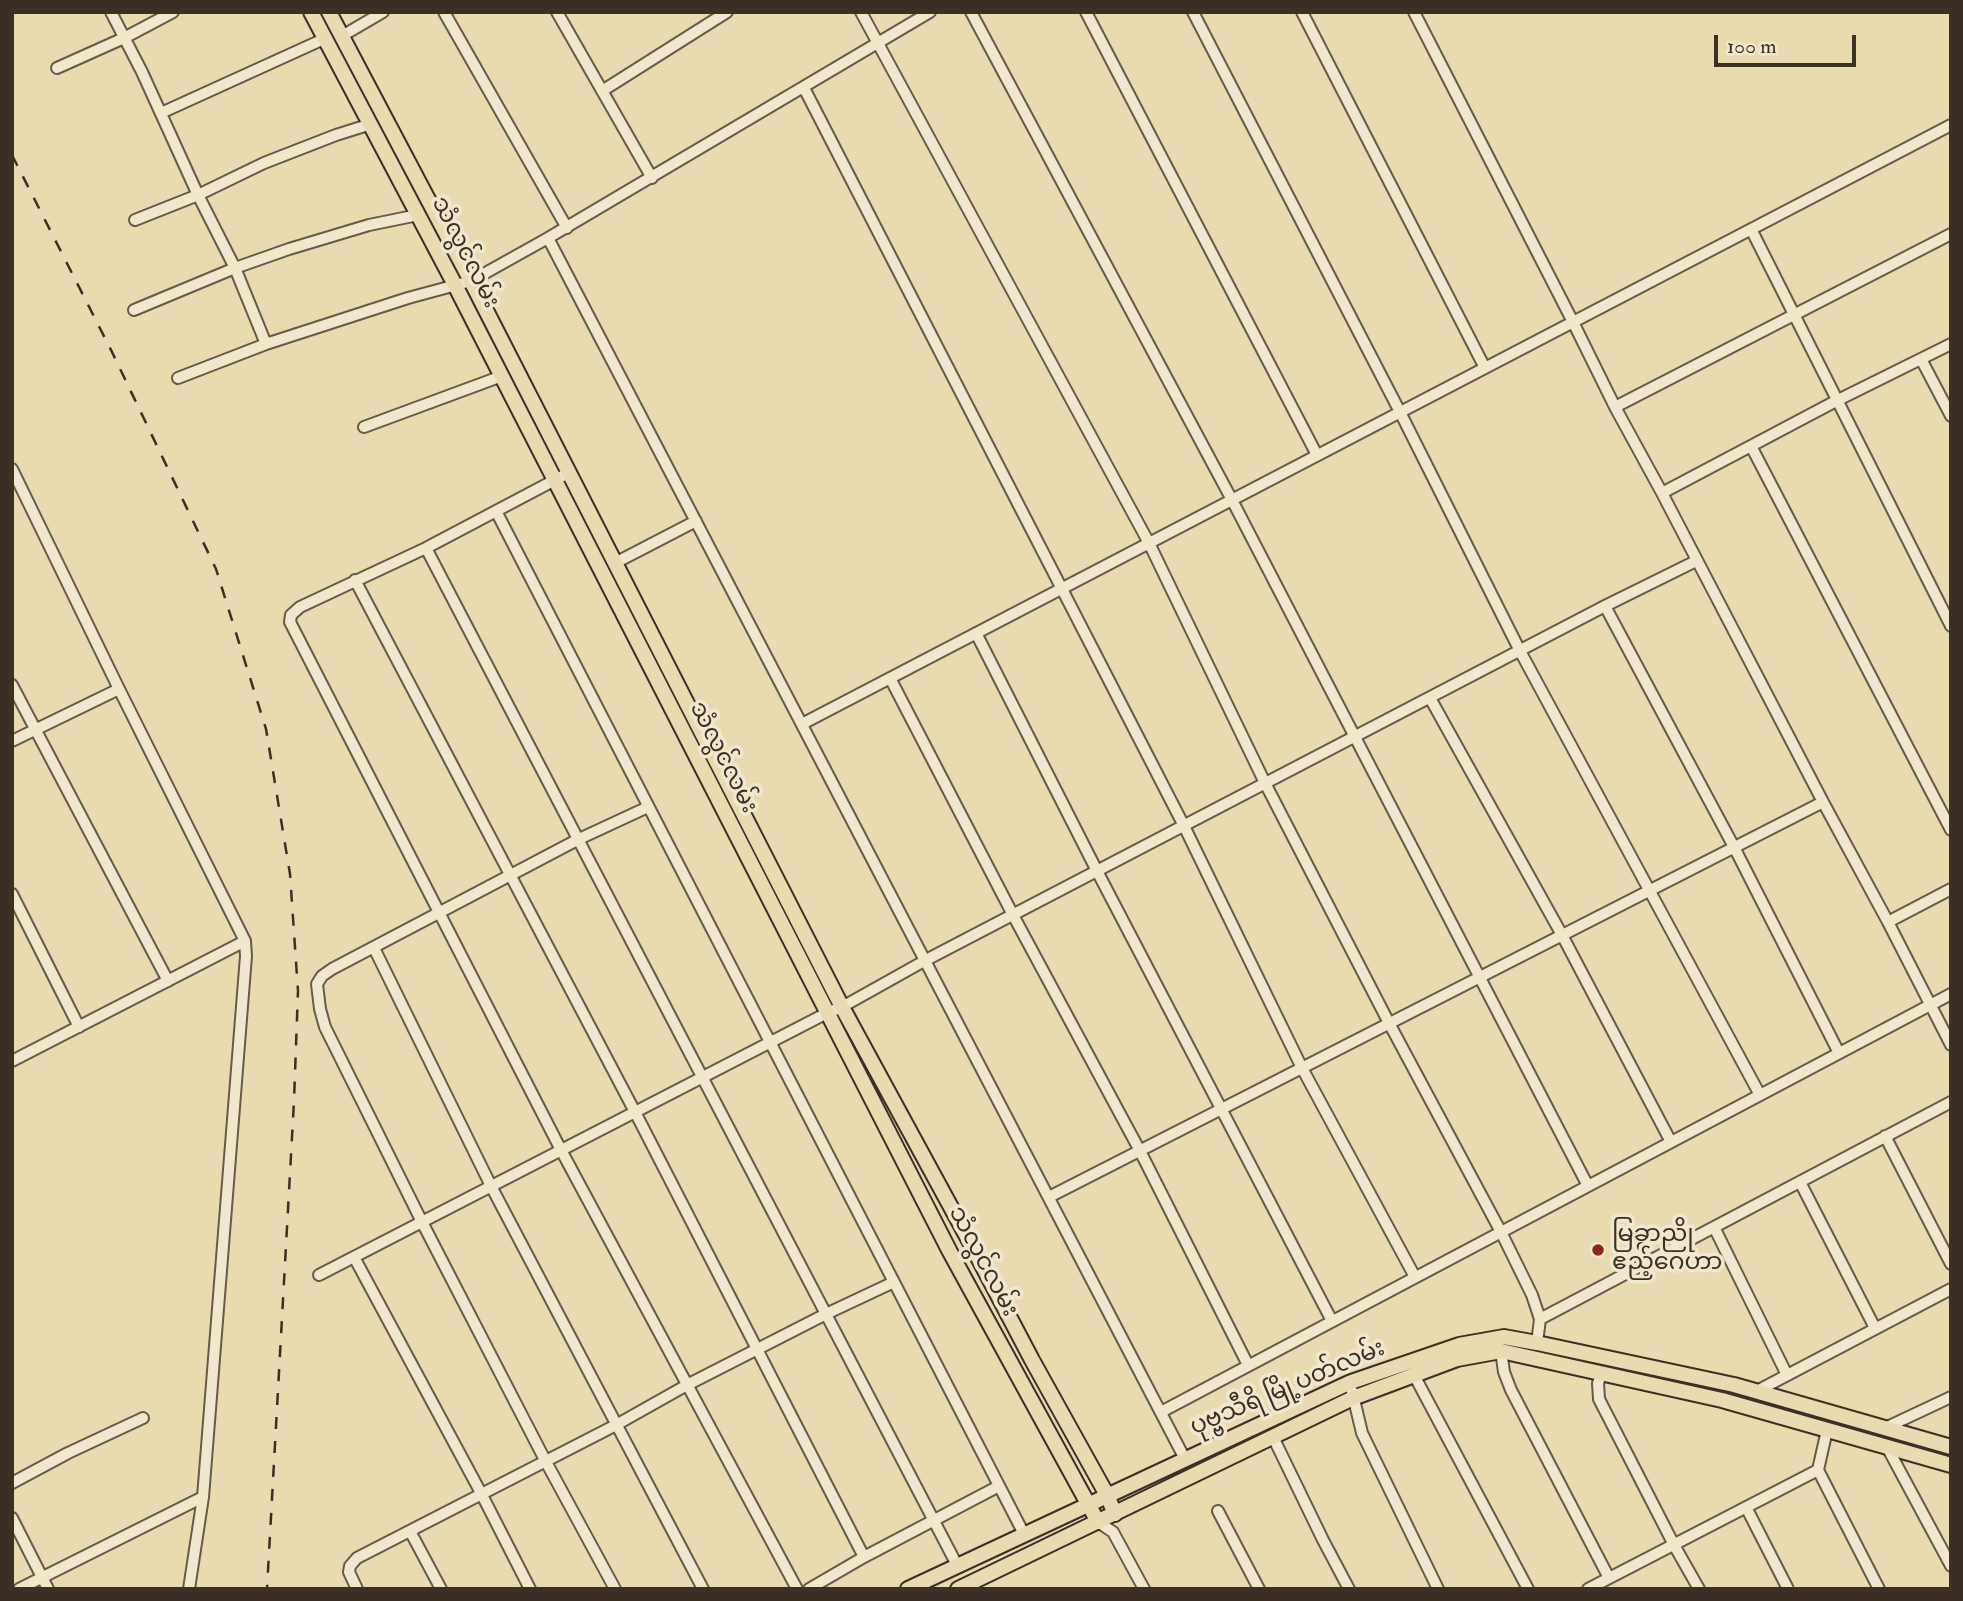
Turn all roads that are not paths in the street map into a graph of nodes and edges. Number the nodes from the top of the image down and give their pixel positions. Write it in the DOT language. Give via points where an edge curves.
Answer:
graph roads {
  1 [pos="111,12"];
  2 [pos="173,12"];
  3 [pos="311,12"];
  4 [pos="329,12"];
  5 [pos="383,12"];
  6 [pos="444,12"];
  7 [pos="557,12"];
  8 [pos="727,12"];
  9 [pos="861,12"];
  10 [pos="930,12"];
  11 [pos="971,12"];
  12 [pos="1086,12"];
  13 [pos="1193,12"];
  14 [pos="1302,12"];
  15 [pos="1414,12"];
  16 [pos="342,36"];
  17 [pos="124,38"];
  18 [pos="326,38"];
  19 [pos="879,43"];
  20 [pos="57,68"];
  21 [pos="804,88"];
  22 [pos="602,91"];
  23 [pos="161,113"];
  24 [pos="371,124"];
  25 [pos="1951,125"];
  26 [pos="652,178"];
  27 [pos="198,195"];
  28 [pos="418,215"];
  29 [pos="135,220"];
  30 [pos="567,228"];
  31 [pos="1751,229"];
  32 [pos="1951,234"];
  33 [pos="548,239"];
  34 [pos="234,268"];
  35 [pos="471,281"];
  36 [pos="455,285"];
  37 [pos="134,310"];
  38 [pos="1793,315"];
  39 [pos="1573,322"];
  40 [pos="266,344"];
  41 [pos="1951,344"];
  42 [pos="1921,359"];
  43 [pos="1485,368"];
  44 [pos="502,376"];
  45 [pos="178,378"];
  46 [pos="1836,401"];
  47 [pos="1615,407"];
  48 [pos="1400,412"];
  49 [pos="1951,416"];
  50 [pos="364,427"];
  51 [pos="1751,446"];
  52 [pos="1318,455"];
  53 [pos="12,470"];
  54 [pos="570,472"];
  55 [pos="555,480"];
  56 [pos="1662,493"];
  57 [pos="1232,499"];
  58 [pos="496,511"];
  59 [pos="696,521"];
  60 [pos="1149,543"];
  61 [pos="426,548"];
  62 [pos="1696,561"];
  63 [pos="615,564"];
  64 [pos="355,580"];
  65 [pos="1062,588"];
  66 [pos="1605,607"];
  67 [pos="1951,626"];
  68 [pos="976,633"];
  69 [pos="1520,651"];
  70 [pos="890,678"];
  71 [pos="12,685"];
  72 [pos="119,689"];
  73 [pos="1430,698"];
  74 [pos="802,723"];
  75 [pos="35,730"];
  76 [pos="1356,736"];
  77 [pos="12,741"];
  78 [pos="1265,783"];
  79 [pos="1823,802"];
  80 [pos="648,807"];
  81 [pos="1184,826"];
  82 [pos="1951,830"];
  83 [pos="579,839"];
  84 [pos="1734,847"];
  85 [pos="1097,872"];
  86 [pos="510,875"];
  87 [pos="1951,889"];
  88 [pos="1650,890"];
  89 [pos="12,894"];
  90 [pos="439,913"];
  91 [pos="1013,915"];
  92 [pos="1888,922"];
  93 [pos="1562,935"];
  94 [pos="245,941"];
  95 [pos="374,948"];
  96 [pos="926,960"];
  97 [pos="1480,977"];
  98 [pos="168,981"];
  99 [pos="1951,994"];
  100 [pos="1930,1005"];
  101 [pos="842,1007"];
  102 [pos="827,1013"];
  103 [pos="1389,1023"];
  104 [pos="79,1027"];
  105 [pos="770,1042"];
  106 [pos="1951,1045"];
  107 [pos="1839,1053"];
  108 [pos="12,1061"];
  109 [pos="1302,1068"];
  110 [pos="703,1077"];
  111 [pos="1760,1095"];
  112 [pos="1951,1102"];
  113 [pos="1221,1109"];
  114 [pos="635,1112"];
  115 [pos="1885,1136"];
  116 [pos="1671,1142"];
  117 [pos="561,1150"];
  118 [pos="1140,1151"];
  119 [pos="1800,1182"];
  120 [pos="491,1186"];
  121 [pos="1588,1186"];
  122 [pos="1049,1197"];
  123 [pos="422,1222"];
  124 [pos="1714,1227"];
  125 [pos="1501,1232"];
  126 [pos="354,1257"];
  127 [pos="1951,1264"];
  128 [pos="319,1275"];
  129 [pos="1415,1277"];
  130 [pos="894,1282"];
  131 [pos="1951,1289"];
  132 [pos="826,1314"];
  133 [pos="1540,1319"];
  134 [pos="1332,1321"];
  135 [pos="1875,1328"];
  136 [pos="1537,1343"];
  137 [pos="757,1350"];
  138 [pos="1501,1351"];
  139 [pos="1248,1365"];
  140 [pos="1602,1373"];
  141 [pos="1787,1375"];
  142 [pos="1414,1376"];
  143 [pos="1351,1381"];
  144 [pos="687,1385"];
  145 [pos="1734,1385"];
  146 [pos="1757,1391"];
  147 [pos="1951,1397"];
  148 [pos="1353,1398"];
  149 [pos="1730,1402"];
  150 [pos="1161,1412"];
  151 [pos="143,1418"];
  152 [pos="616,1425"];
  153 [pos="1885,1428"];
  154 [pos="1827,1430"];
  155 [pos="1273,1437"];
  156 [pos="1887,1447"];
  157 [pos="1951,1447"];
  158 [pos="1185,1459"];
  159 [pos="545,1460"];
  160 [pos="1951,1465"];
  161 [pos="1818,1471"];
  162 [pos="12,1483"];
  163 [pos="999,1486"];
  164 [pos="481,1493"];
  165 [pos="1107,1495"];
  166 [pos="203,1497"];
  167 [pos="1088,1503"];
  168 [pos="1746,1507"];
  169 [pos="1218,1511"];
  170 [pos="1115,1514"];
  171 [pos="12,1518"];
  172 [pos="934,1520"];
  173 [pos="1098,1522"];
  174 [pos="410,1531"];
  175 [pos="1113,1532"];
  176 [pos="1024,1534"];
  177 [pos="1674,1545"];
  178 [pos="864,1557"];
  179 [pos="957,1566"];
  180 [pos="1951,1566"];
  181 [pos="42,1577"];
  182 [pos="1609,1578"];
  183 [pos="19,1589"];
  184 [pos="48,1589"];
  185 [pos="189,1589"];
  186 [pos="357,1589"];
  187 [pos="441,1589"];
  188 [pos="530,1589"];
  189 [pos="615,1589"];
  190 [pos="703,1589"];
  191 [pos="797,1589"];
  192 [pos="808,1589"];
  193 [pos="908,1589"];
  194 [pos="958,1589"];
  195 [pos="1144,1589"];
  196 [pos="1258,1589"];
  197 [pos="1349,1589"];
  198 [pos="1438,1589"];
  199 [pos="1528,1589"];
  200 [pos="1588,1589"];
  201 [pos="1699,1589"];
  202 [pos="1788,1589"];
  203 [pos="1879,1589"];
  1 -- 17 [label="street"];
  2 -- 17 [label="street"];
  3 -- 18 [label="main road, သံလွင်လမ်း"];
  4 -- 16 [label="main road, သံလွင်လမ်း"];
  5 -- 16 [label="street"];
  6 -- 30 [label="street"];
  7 -- 22 [label="street"];
  8 -- 22 [label="street"];
  9 -- 19 [label="street"];
  10 -- 19 [label="street"];
  11 -- 57 [label="street"];
  12 -- 52 [label="street"];
  13 -- 48 [label="street"];
  14 -- 43 [label="street"];
  15 -- 39 [label="street"];
  16 -- 35 [label="main road, သံလွင်လမ်း"];
  17 -- 20 [label="street"];
  17 -- 23 [label="street"];
  18 -- 23 [label="street"];
  18 -- 24 [label="main road, သံလွင်လမ်း"];
  19 -- 21 [label="street"];
  19 -- 60 [label="street"];
  21 -- 26 [label="street"];
  21 -- 65 [label="street"];
  22 -- 26 [label="street"];
  23 -- 27 [label="street"];
  24 -- 27 [label="street" via="264,163"];
  24 -- 28 [label="main road, သံလွင်လမ်း"];
  25 -- 31 [label="street"];
  26 -- 30 [label="street"];
  27 -- 29 [label="street"];
  27 -- 34 [label="street"];
  28 -- 34 [label="street" via="369,225"];
  28 -- 36 [label="main road, သံလွင်လမ်း"];
  30 -- 33 [label="street"];
  31 -- 38 [label="street"];
  31 -- 39 [label="street"];
  32 -- 38 [label="street"];
  33 -- 35 [label="street"];
  33 -- 59 [label="street"];
  34 -- 37 [label="street"];
  34 -- 40 [label="street"];
  35 -- 36 [label="street"];
  35 -- 54 [label="main road, သံလွင်လမ်း"];
  36 -- 40 [label="street"];
  36 -- 44 [label="main road, သံလွင်လမ်း"];
  38 -- 46 [label="street"];
  38 -- 47 [label="street"];
  39 -- 43 [label="street"];
  39 -- 47 [label="street"];
  40 -- 45 [label="street"];
  41 -- 42 [label="street"];
  42 -- 46 [label="street"];
  42 -- 49 [label="street"];
  43 -- 48 [label="street"];
  44 -- 50 [label="street"];
  44 -- 55 [label="main road, သံလွင်လမ်း"];
  46 -- 51 [label="street"];
  46 -- 67 [label="street"];
  47 -- 56 [label="street"];
  48 -- 52 [label="street"];
  48 -- 69 [label="street"];
  51 -- 56 [label="street"];
  51 -- 82 [label="street"];
  52 -- 57 [label="street"];
  53 -- 72 [label="street"];
  54 -- 55 [label="street"];
  54 -- 63 [label="main road, သံလွင်လမ်း"];
  55 -- 58 [label="street"];
  55 -- 102 [label="main road, သံလွင်လမ်း"];
  56 -- 62 [label="street"];
  57 -- 60 [label="street"];
  57 -- 76 [label="street"];
  58 -- 61 [label="street"];
  58 -- 80 [label="street"];
  59 -- 63 [label="street"];
  59 -- 74 [label="street"];
  60 -- 65 [label="street"];
  60 -- 78 [label="street"];
  61 -- 64 [label="street"];
  61 -- 83 [label="street"];
  62 -- 66 [label="street"];
  62 -- 79 [label="street"];
  63 -- 101 [label="main road, သံလွင်လမ်း"];
  64 -- 86 [label="street"];
  64 -- 90 [label="street" via="300,607 290,622"];
  65 -- 68 [label="street"];
  65 -- 81 [label="street"];
  66 -- 69 [label="street"];
  66 -- 84 [label="street"];
  68 -- 70 [label="street"];
  68 -- 85 [label="street"];
  69 -- 73 [label="street"];
  69 -- 88 [label="street"];
  70 -- 74 [label="street"];
  70 -- 91 [label="street"];
  71 -- 75 [label="street"];
  72 -- 75 [label="street"];
  72 -- 94 [label="street"];
  73 -- 76 [label="street"];
  73 -- 93 [label="street"];
  74 -- 96 [label="street"];
  75 -- 77 [label="street"];
  75 -- 98 [label="street"];
  76 -- 78 [label="street"];
  76 -- 97 [label="street"];
  78 -- 81 [label="street"];
  78 -- 103 [label="street"];
  79 -- 84 [label="street"];
  79 -- 92 [label="street"];
  80 -- 83 [label="street"];
  80 -- 105 [label="street"];
  81 -- 85 [label="street"];
  81 -- 109 [label="street"];
  83 -- 86 [label="street"];
  83 -- 110 [label="street"];
  84 -- 88 [label="street"];
  84 -- 107 [label="street"];
  85 -- 91 [label="street"];
  85 -- 113 [label="street"];
  86 -- 90 [label="street"];
  86 -- 114 [label="street"];
  87 -- 92 [label="street"];
  88 -- 93 [label="street"];
  88 -- 111 [label="street"];
  89 -- 104 [label="street"];
  90 -- 95 [label="street"];
  90 -- 117 [label="street"];
  91 -- 96 [label="street"];
  91 -- 118 [label="street"];
  92 -- 100 [label="street"];
  93 -- 97 [label="street"];
  93 -- 116 [label="street"];
  94 -- 98 [label="street"];
  94 -- 166 [label="street"];
  95 -- 120 [label="street"];
  95 -- 123 [label="street" via="322,976 317,984 320,1009"];
  96 -- 101 [label="street"];
  96 -- 122 [label="street"];
  97 -- 103 [label="street"];
  97 -- 121 [label="street"];
  98 -- 104 [label="street"];
  99 -- 100 [label="street"];
  100 -- 106 [label="street"];
  100 -- 107 [label="street"];
  101 -- 102 [label="street"];
  101 -- 165 [label="main road, သံလွင်လမ်း"];
  102 -- 105 [label="street"];
  102 -- 167 [label="main road, သံလွင်လမ်း" via="950,1252"];
  103 -- 109 [label="street"];
  103 -- 125 [label="street"];
  104 -- 108 [label="street"];
  105 -- 110 [label="street"];
  105 -- 130 [label="street"];
  107 -- 111 [label="street"];
  109 -- 113 [label="street"];
  109 -- 129 [label="street"];
  110 -- 114 [label="street"];
  110 -- 132 [label="street"];
  111 -- 116 [label="street"];
  112 -- 115 [label="street"];
  113 -- 118 [label="street"];
  113 -- 134 [label="street"];
  114 -- 117 [label="street"];
  114 -- 137 [label="street"];
  115 -- 119 [label="street"];
  115 -- 127 [label="street"];
  116 -- 121 [label="street"];
  117 -- 120 [label="street"];
  117 -- 144 [label="street"];
  118 -- 122 [label="street"];
  118 -- 139 [label="street"];
  119 -- 124 [label="street"];
  119 -- 135 [label="street"];
  120 -- 123 [label="street"];
  120 -- 152 [label="street"];
  121 -- 125 [label="street"];
  122 -- 150 [label="street"];
  123 -- 126 [label="street"];
  123 -- 159 [label="street"];
  124 -- 133 [label="street"];
  124 -- 141 [label="street"];
  125 -- 129 [label="street"];
  125 -- 133 [label="street"];
  126 -- 128 [label="street"];
  126 -- 164 [label="street"];
  129 -- 134 [label="street"];
  130 -- 132 [label="street"];
  130 -- 163 [label="street"];
  131 -- 135 [label="street"];
  132 -- 137 [label="street"];
  132 -- 172 [label="street"];
  133 -- 136 [label="street"];
  134 -- 139 [label="street"];
  135 -- 141 [label="street"];
  136 -- 143 [label="main road, ပုဗ္ဗသီရိ မြို့ပတ်လမ်း" via="1504,1337 1459,1345"];
  136 -- 145 [label="main road, ပုဗ္ဗသီရိ မြို့ပတ်လမ်း"];
  137 -- 144 [label="street"];
  137 -- 178 [label="street"];
  138 -- 140 [label="main road, ပုဗ္ဗသီရိ မြို့ပတ်လမ်း"];
  138 -- 142 [label="main road, ပုဗ္ဗသီရိ မြို့ပတ်လမ်း" via="1457,1359"];
  138 -- 182 [label="street" via="1511,1390"];
  139 -- 150 [label="street"];
  140 -- 149 [label="main road, ပုဗ္ဗသီရိ မြို့ပတ်လမ်း"];
  140 -- 177 [label="street" via="1599,1399"];
  141 -- 146 [label="street"];
  142 -- 148 [label="main road, ပုဗ္ဗသီရိ မြို့ပတ်လမ်း"];
  142 -- 199 [label="street"];
  143 -- 148 [label="street"];
  143 -- 158 [label="main road, ပုဗ္ဗသီရိ မြို့ပတ်လမ်း"];
  144 -- 152 [label="street"];
  144 -- 191 [label="street"];
  145 -- 146 [label="main road, ပုဗ္ဗသီရိ မြို့ပတ်လမ်း"];
  145 -- 149 [label="main road"];
  146 -- 153 [label="main road, ပုဗ္ဗသီရိ မြို့ပတ်လမ်း"];
  147 -- 153 [label="street"];
  148 -- 155 [label="main road, ပုဗ္ဗသီရိ မြို့ပတ်လမ်း"];
  148 -- 198 [label="street" via="1362,1433"];
  149 -- 154 [label="main road, ပုဗ္ဗသီရိ မြို့ပတ်လမ်း"];
  150 -- 158 [label="street"];
  151 -- 162 [label="street"];
  152 -- 159 [label="street"];
  152 -- 190 [label="street"];
  153 -- 157 [label="main road, ပုဗ္ဗသီရိ မြို့ပတ်လမ်း"];
  154 -- 156 [label="main road, ပုဗ္ဗသီရိ မြို့ပတ်လမ်း"];
  154 -- 161 [label="street"];
  155 -- 170 [label="main road, ပုဗ္ဗသီရိ မြို့ပတ်လမ်း"];
  155 -- 197 [label="street"];
  156 -- 160 [label="main road, ပုဗ္ဗသီရိ မြို့ပတ်လမ်း"];
  156 -- 180 [label="street"];
  158 -- 165 [label="main road, ပုဗ္ဗသီရိ မြို့ပတ်လမ်း"];
  159 -- 164 [label="street"];
  159 -- 189 [label="street"];
  161 -- 168 [label="street"];
  161 -- 203 [label="street"];
  163 -- 172 [label="street"];
  163 -- 176 [label="street"];
  164 -- 174 [label="street"];
  164 -- 188 [label="street"];
  165 -- 167 [label="main road, ပုဗ္ဗသီရိ မြို့ပတ်လမ်း"];
  165 -- 170 [label="main road, သံလွင်လမ်း"];
  166 -- 181 [label="street"];
  166 -- 185 [label="street"];
  167 -- 173 [label="main road, သံလွင်လမ်း"];
  167 -- 176 [label="main road, ပုဗ္ဗသီရိ မြို့ပတ်လမ်း"];
  168 -- 177 [label="street"];
  168 -- 202 [label="street"];
  169 -- 196 [label="street"];
  170 -- 173 [label="main road, ပုဗ္ဗသီရိ မြို့ပတ်လမ်း"];
  170 -- 175 [label="street"];
  171 -- 181 [label="street"];
  172 -- 178 [label="street"];
  172 -- 179 [label="street"];
  173 -- 175 [label="street"];
  173 -- 194 [label="main road, ပုဗ္ဗသီရိ မြို့ပတ်လမ်း"];
  174 -- 186 [label="street" via="353,1562 349,1572"];
  174 -- 187 [label="street"];
  175 -- 195 [label="street"];
  176 -- 179 [label="main road, ပုဗ္ဗသီရိ မြို့ပတ်လမ်း"];
  177 -- 182 [label="street"];
  177 -- 201 [label="street"];
  178 -- 192 [label="street"];
  179 -- 193 [label="main road, ပုဗ္ဗသီရိ မြို့ပတ်လမ်း"];
  181 -- 183 [label="street"];
  181 -- 184 [label="street"];
  182 -- 200 [label="street"];
}
